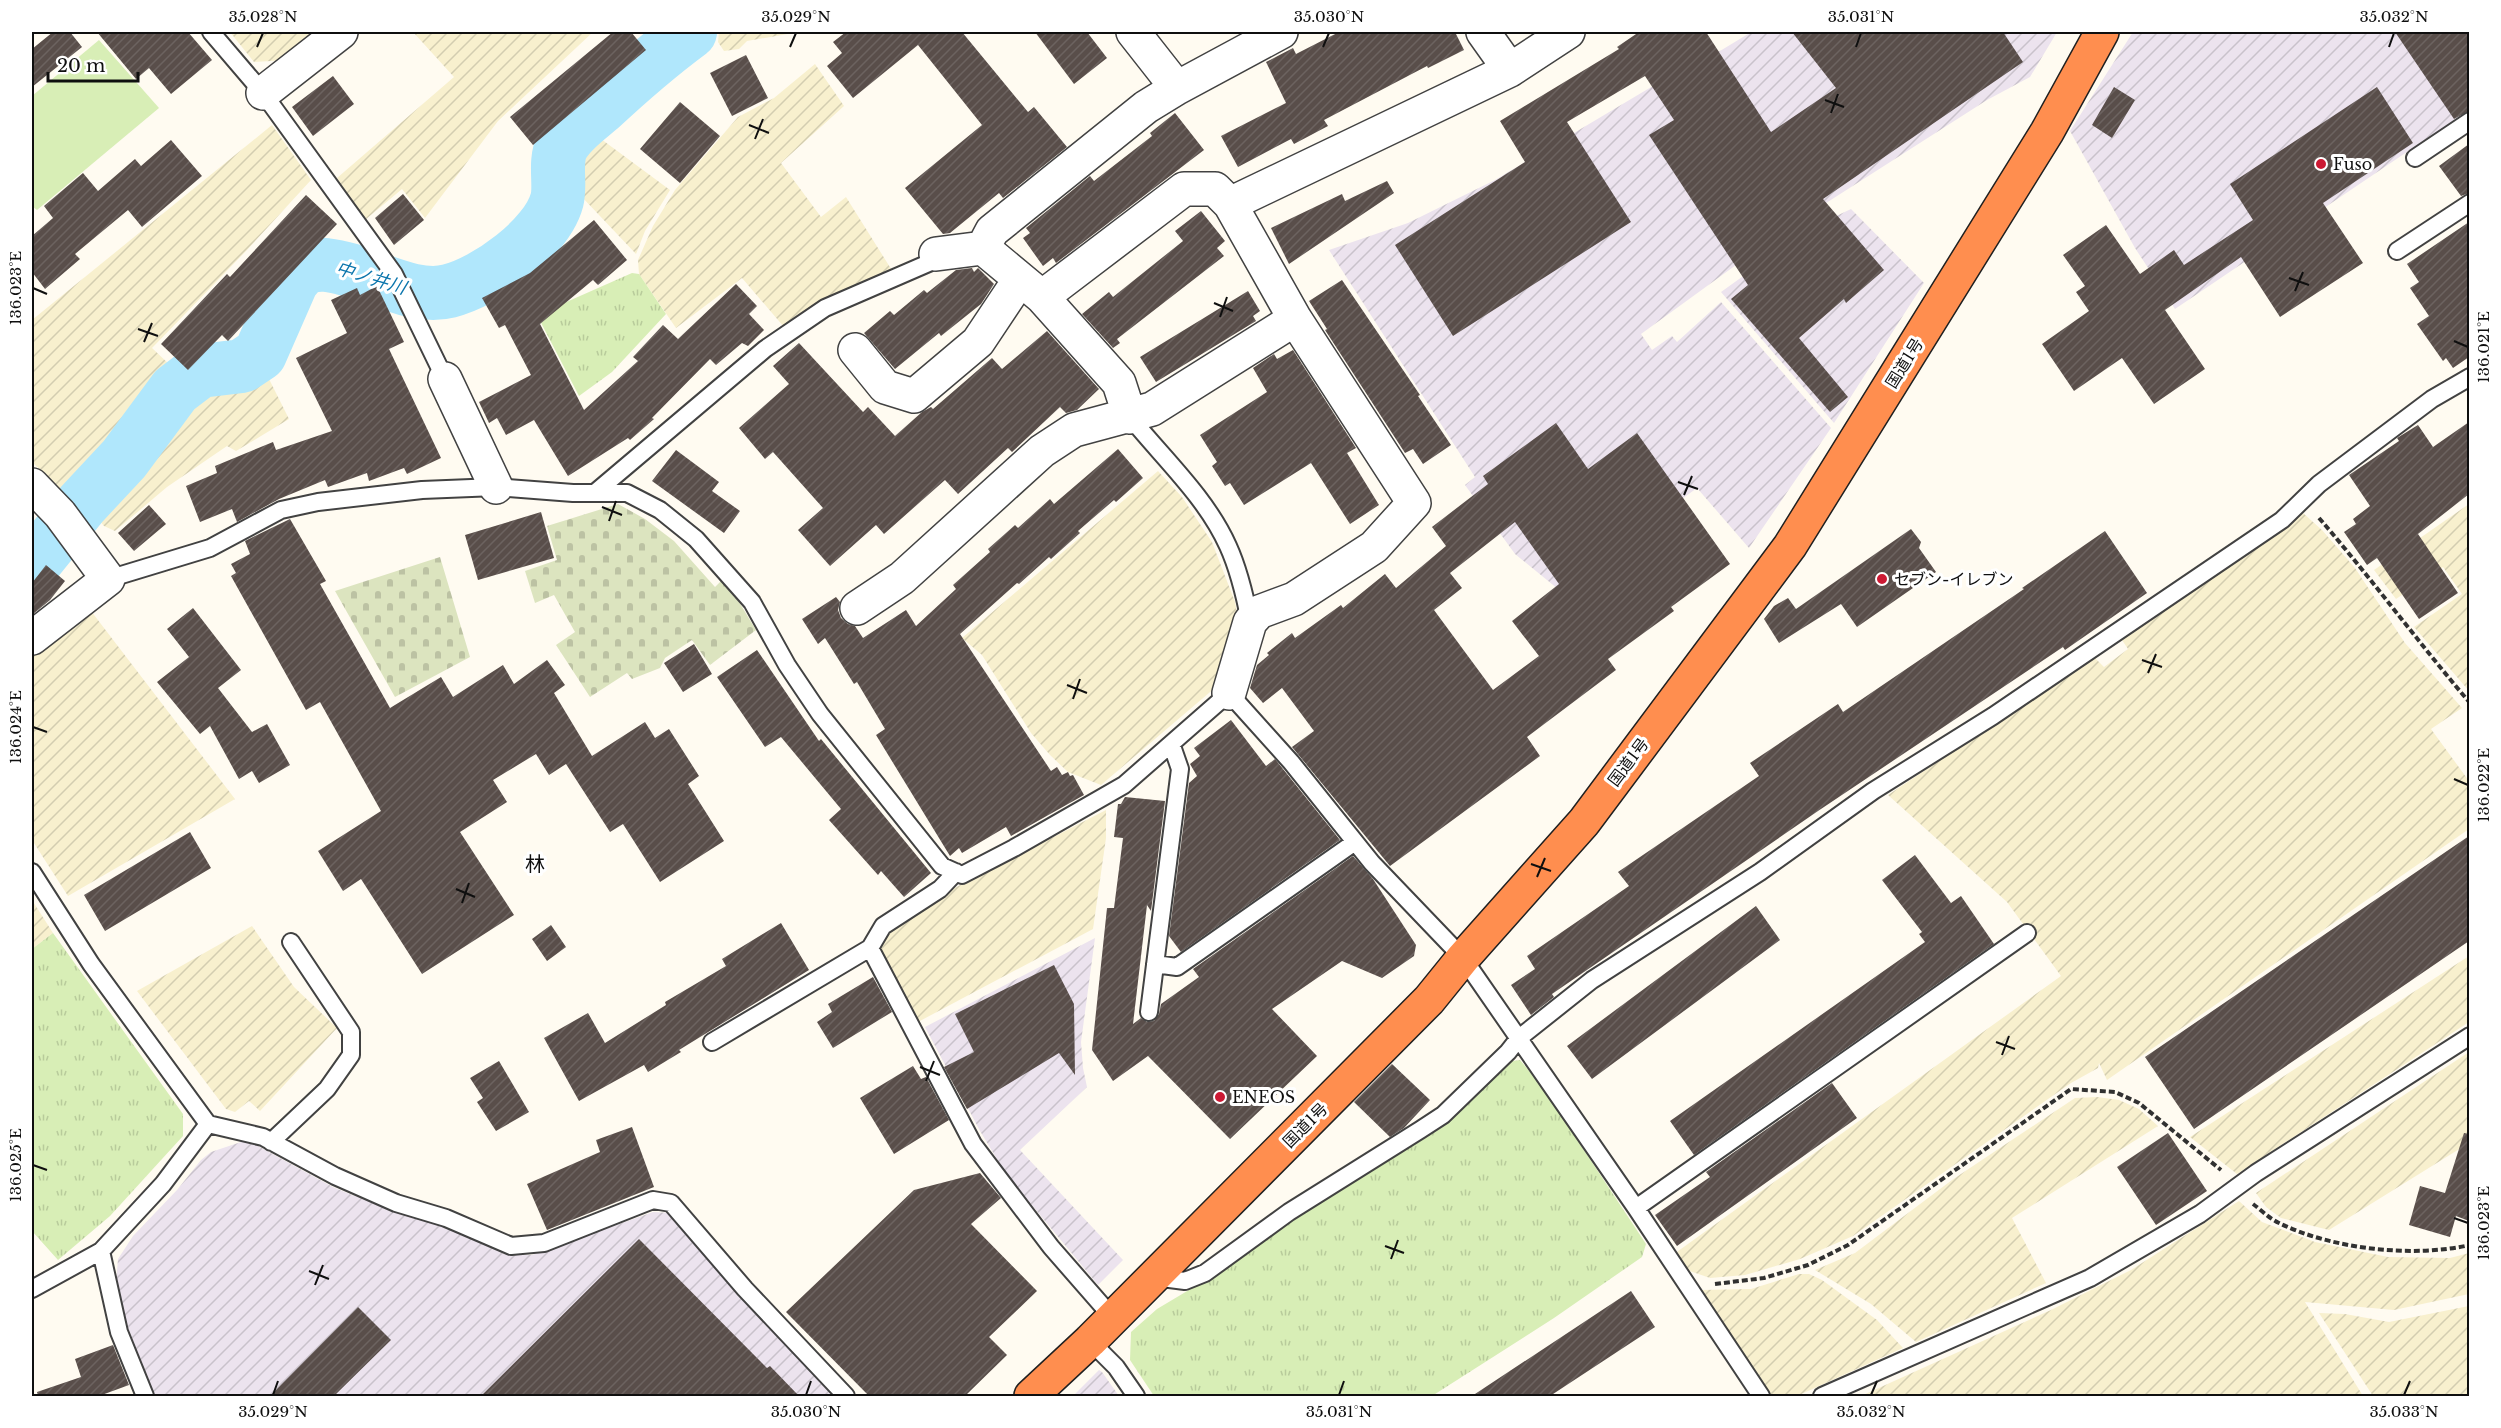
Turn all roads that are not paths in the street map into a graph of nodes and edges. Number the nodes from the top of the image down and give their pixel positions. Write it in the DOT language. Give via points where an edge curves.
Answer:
graph roads {
  1 [pos="211,32"];
  2 [pos="341,32"];
  3 [pos="1133,32"];
  4 [pos="1281,32"];
  5 [pos="1483,32"];
  6 [pos="1569,32"];
  7 [pos="2102,32"];
  8 [pos="1510,70"];
  9 [pos="1178,88"];
  10 [pos="263,93"];
  11 [pos="2469,122"];
  12 [pos="2415,158"];
  13 [pos="2469,203"];
  14 [pos="1230,204"];
  15 [pos="983,248"];
  16 [pos="2397,251"];
  17 [pos="936,254"];
  18 [pos="1031,288"];
  19 [pos="1295,319"];
  20 [pos="855,350"];
  21 [pos="2469,376"];
  22 [pos="445,379"];
  23 [pos="1130,417"];
  24 [pos="32,485"];
  25 [pos="496,487"];
  26 [pos="597,491"];
  27 [pos="108,579"];
  28 [pos="857,608"];
  29 [pos="1250,622"];
  30 [pos="32,638"];
  31 [pos="1229,693"];
  32 [pos="1172,746"];
  33 [pos="1355,842"];
  34 [pos="32,872"];
  35 [pos="956,872"];
  36 [pos="2027,933"];
  37 [pos="291,942"];
  38 [pos="870,948"];
  39 [pos="1463,958"];
  40 [pos="1155,964"];
  41 [pos="1149,1012"];
  42 [pos="2469,1036"];
  43 [pos="1519,1038"];
  44 [pos="712,1042"];
  45 [pos="208,1124"];
  46 [pos="272,1142"];
  47 [pos="1636,1208"];
  48 [pos="101,1251"];
  49 [pos="1154,1277"];
  50 [pos="32,1289"];
  51 [pos="1113,1318"];
  52 [pos="1090,1341"];
  53 [pos="145,1396"];
  54 [pos="846,1396"];
  55 [pos="1031,1396"];
  56 [pos="1136,1396"];
  57 [pos="1761,1396"];
  58 [pos="1822,1396"];
  1 -- 10 [label="lane"];
  2 -- 10 [label="street"];
  3 -- 9 [label="street"];
  4 -- 9 [label="street"];
  5 -- 8 [label="street"];
  6 -- 8 [label="street"];
  7 -- 39 [label="highway, 国道1号" via="2041,142 1790,546 1584,822"];
  8 -- 14 [label="street"];
  9 -- 15 [label="street" via="1146,107 992,231"];
  10 -- 22 [label="lane" via="394,274"];
  11 -- 12 [label="lane"];
  13 -- 16 [label="lane"];
  14 -- 18 [label="street" via="1215,189 1184,189"];
  14 -- 19 [label="street"];
  15 -- 17 [label="street"];
  15 -- 18 [label="street"];
  17 -- 26 [label="lane" via="931,262 825,308 765,349"];
  18 -- 20 [label="street" via="978,342 914,396 885,387"];
  18 -- 23 [label="street" via="1119,383"];
  19 -- 23 [label="street" via="1152,409"];
  19 -- 29 [label="street" via="1414,503 1374,546 1294,598 1259,612"];
  21 -- 43 [label="lane" via="2319,484 2282,520 1993,716 1873,791 1760,872 1592,980"];
  22 -- 25 [label="street"];
  23 -- 28 [label="street" via="1074,430 1042,451 902,578"];
  23 -- 29 [label="lane" via="1204,506 1228,545 1244,589"];
  24 -- 27 [label="street" via="67,523"];
  25 -- 26 [label="lane"];
  25 -- 27 [label="lane" via="422,490 281,510 210,548"];
  26 -- 35 [label="lane" via="627,493 660,510 696,539 752,602 820,714 942,866"];
  27 -- 30 [label="street"];
  29 -- 31 [label="street"];
  31 -- 32 [label="lane"];
  31 -- 33 [label="lane"];
  32 -- 35 [label="lane" via="1115,791 994,859 962,875"];
  32 -- 40 [label="lane" via="1180,769"];
  33 -- 39 [label="lane"];
  33 -- 40 [label="lane" via="1178,967"];
  34 -- 45 [label="lane" via="91,964"];
  35 -- 38 [label="lane" via="940,889 883,926"];
  36 -- 47 [label="lane"];
  37 -- 46 [label="lane" via="351,1032 351,1055 327,1089"];
  38 -- 44 [label="lane"];
  38 -- 51 [label="lane" via="973,1144 1051,1247"];
  39 -- 43 [label="lane"];
  39 -- 49 [label="highway, 国道1号" via="1429,1000"];
  40 -- 41 [label="lane"];
  42 -- 58 [label="lane" via="2200,1214 2090,1278"];
  43 -- 47 [label="lane"];
  43 -- 49 [label="lane" via="1443,1115 1289,1212 1205,1273 1185,1281"];
  45 -- 46 [label="lane"];
  45 -- 48 [label="lane" via="163,1184"];
  46 -- 54 [label="lane" via="396,1203 446,1218 511,1246 544,1243 653,1200 671,1203"];
  47 -- 57 [label="lane"];
  48 -- 50 [label="lane"];
  48 -- 53 [label="lane" via="119,1332"];
  49 -- 51 [label="highway, 国道1号"];
  51 -- 52 [label="highway, 国道1号"];
  52 -- 55 [label="highway, 国道1号"];
  52 -- 56 [label="lane" via="1116,1367"];
}
